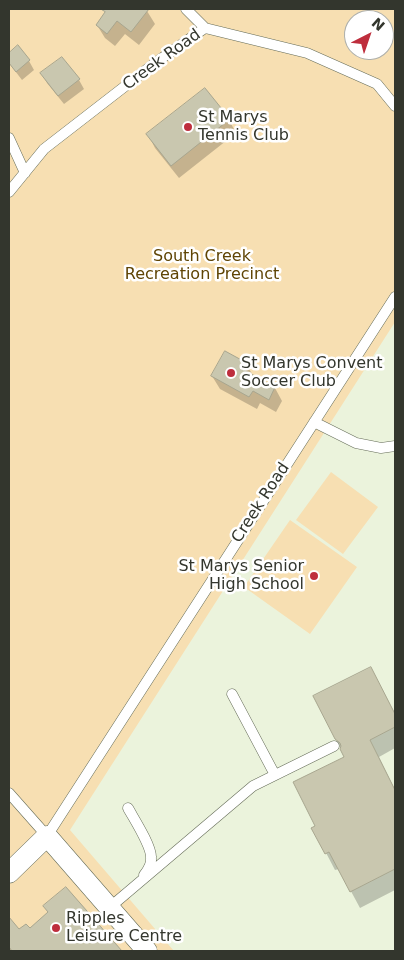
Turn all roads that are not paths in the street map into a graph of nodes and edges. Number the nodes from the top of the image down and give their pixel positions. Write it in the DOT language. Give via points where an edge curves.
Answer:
graph roads {
  1 [pos="186,9"];
  2 [pos="205,28"];
  3 [pos="395,106"];
  4 [pos="9,138"];
  5 [pos="25,173"];
  6 [pos="9,192"];
  7 [pos="395,297"];
  8 [pos="314,422"];
  9 [pos="395,446"];
  10 [pos="232,694"];
  11 [pos="334,746"];
  12 [pos="275,775"];
  13 [pos="9,793"];
  14 [pos="128,808"];
  15 [pos="47,836"];
  16 [pos="9,873"];
  17 [pos="140,882"];
  18 [pos="109,908"];
  19 [pos="147,951"];
  1 -- 2 [label="lane"];
  2 -- 3 [label="lane, Creek Road" via="307,53 377,84"];
  2 -- 5 [label="lane, Creek Road" via="44,149"];
  4 -- 5 [label="lane"];
  5 -- 6 [label="lane, Creek Road"];
  7 -- 8 [label="lane, Creek Road"];
  8 -- 9 [label="lane" via="356,443 381,448"];
  8 -- 15 [label="lane, Creek Road"];
  10 -- 12 [label="lane"];
  11 -- 12 [label="lane"];
  12 -- 17 [label="lane" via="254,786"];
  13 -- 15 [label="lane"];
  14 -- 17 [label="lane" via="151,856 150,867"];
  15 -- 16 [label="street, Creek Road"];
  15 -- 18 [label="street"];
  17 -- 18 [label="lane"];
  18 -- 19 [label="street"];
}
